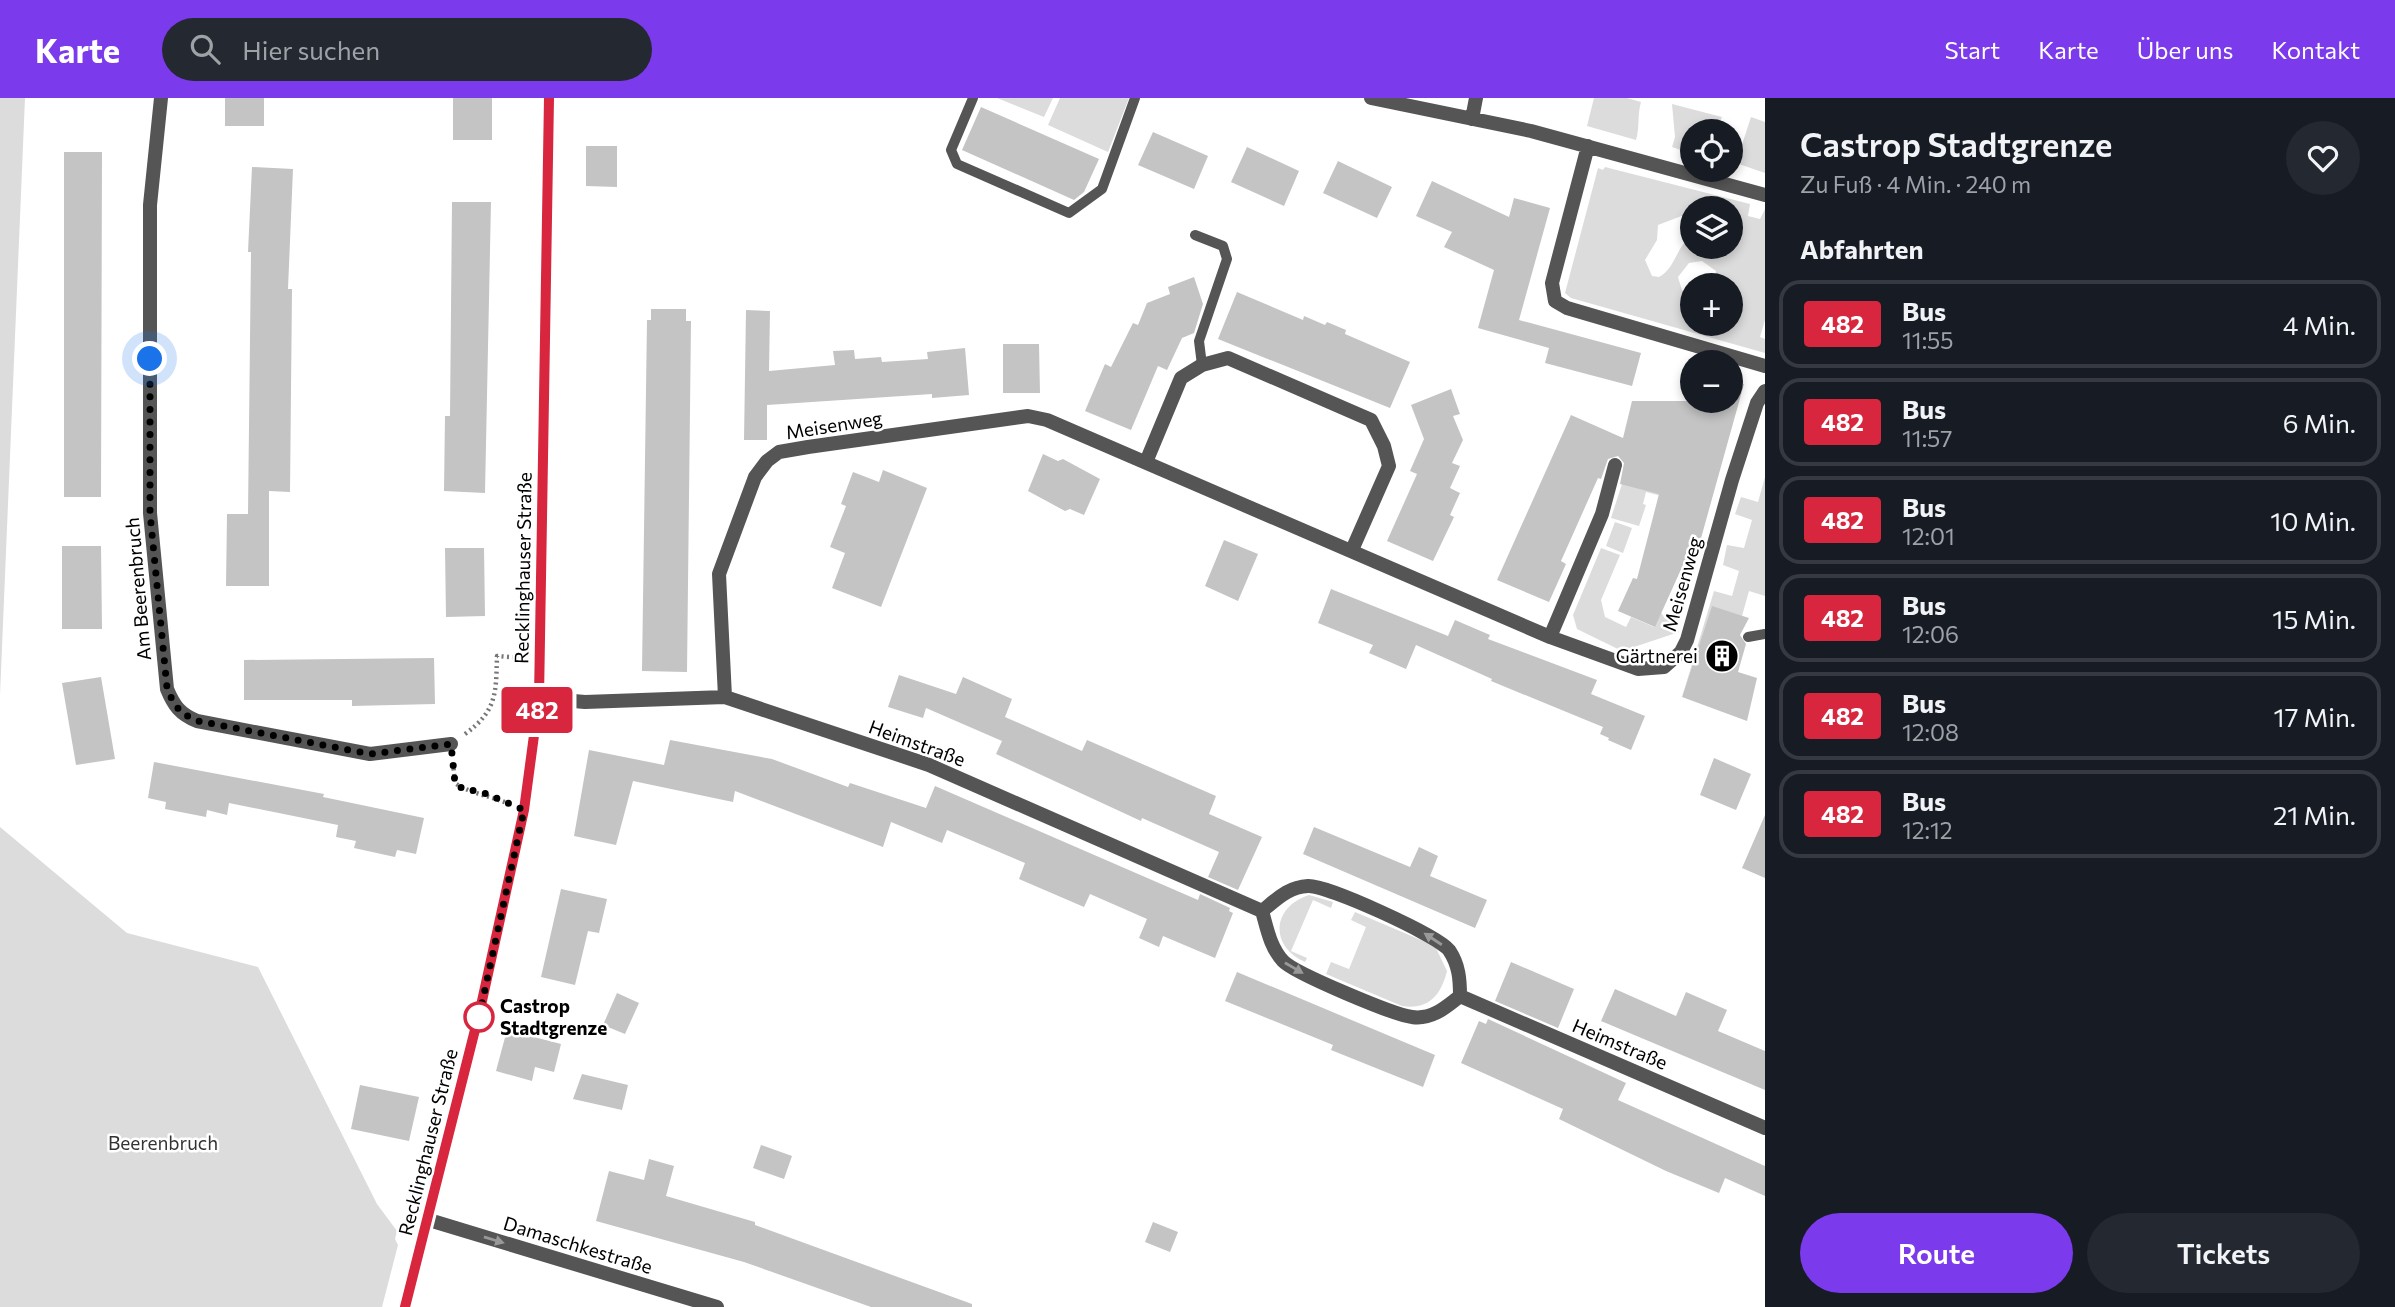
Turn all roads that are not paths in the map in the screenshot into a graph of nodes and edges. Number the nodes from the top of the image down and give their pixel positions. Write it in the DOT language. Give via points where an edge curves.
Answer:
graph roads {
  1 [pos="161,98"];
  2 [pos="549,98"];
  3 [pos="973,98"];
  4 [pos="1135,98"];
  5 [pos="1371,98"];
  6 [pos="1476,98"];
  7 [pos="1472,118"];
  8 [pos="1588,146"];
  9 [pos="1765,195"];
  10 [pos="1195,235"];
  11 [pos="1202,365"];
  12 [pos="1765,366"];
  13 [pos="1765,391"];
  14 [pos="1146,462"];
  15 [pos="1615,465"];
  16 [pos="1352,550"];
  17 [pos="1765,634"];
  18 [pos="1550,637"];
  19 [pos="1748,637"];
  20 [pos="725,697"];
  21 [pos="539,698"];
  22 [pos="451,744"];
  23 [pos="1262,911"];
  24 [pos="1460,996"];
  25 [pos="1765,1128"];
  26 [pos="429,1220"];
  27 [pos="405,1307"];
  28 [pos="717,1307"];
  1 -- 22 [label="street, Am Beerenbruch" via="150,205 150,513 167,688 172,700 177,710 198,721 370,754"];
  2 -- 21 [label="main road, Recklinghauser Straße"];
  3 -- 4 [label="lane" via="951,150 957,164 1069,213 1102,189"];
  5 -- 7 [label="street"];
  6 -- 7 [label="street"];
  7 -- 8 [label="street"];
  8 -- 9 [label="street"];
  8 -- 12 [label="street" via="1552,283 1555,301"];
  10 -- 11 [label="lane" via="1223,246 1227,260 1199,341"];
  11 -- 14 [label="street" via="1181,378"];
  11 -- 16 [label="street" via="1228,358 1371,421 1388,466"];
  13 -- 18 [label="street, Meisenweg" via="1736,468 1681,652 1664,667 1638,669"];
  14 -- 16 [label="street, Meisenweg"];
  14 -- 20 [label="street, Meisenweg" via="1028,416 779,452 755,477 719,574"];
  15 -- 18 [label="street" via="1602,514"];
  16 -- 18 [label="street, Meisenweg"];
  17 -- 19 [label="lane"];
  20 -- 21 [label="street, Heimstraße" via="585,702"];
  20 -- 23 [label="street, Heimstraße" via="929,765"];
  21 -- 26 [label="main road, Recklinghauser Straße" via="524,810"];
  23 -- 24 [label="street, one-way" via="1271,943 1284,962 1320,983 1412,1017 1436,1014"];
  24 -- 23 [label="street, one-way" via="1460,971 1448,948 1417,928 1362,904 1310,886 1285,891"];
  24 -- 25 [label="street, Heimstraße"];
  26 -- 27 [label="main road, Recklinghauser Straße"];
  26 -- 28 [label="street, Damaschkestraße, one-way"];
}
